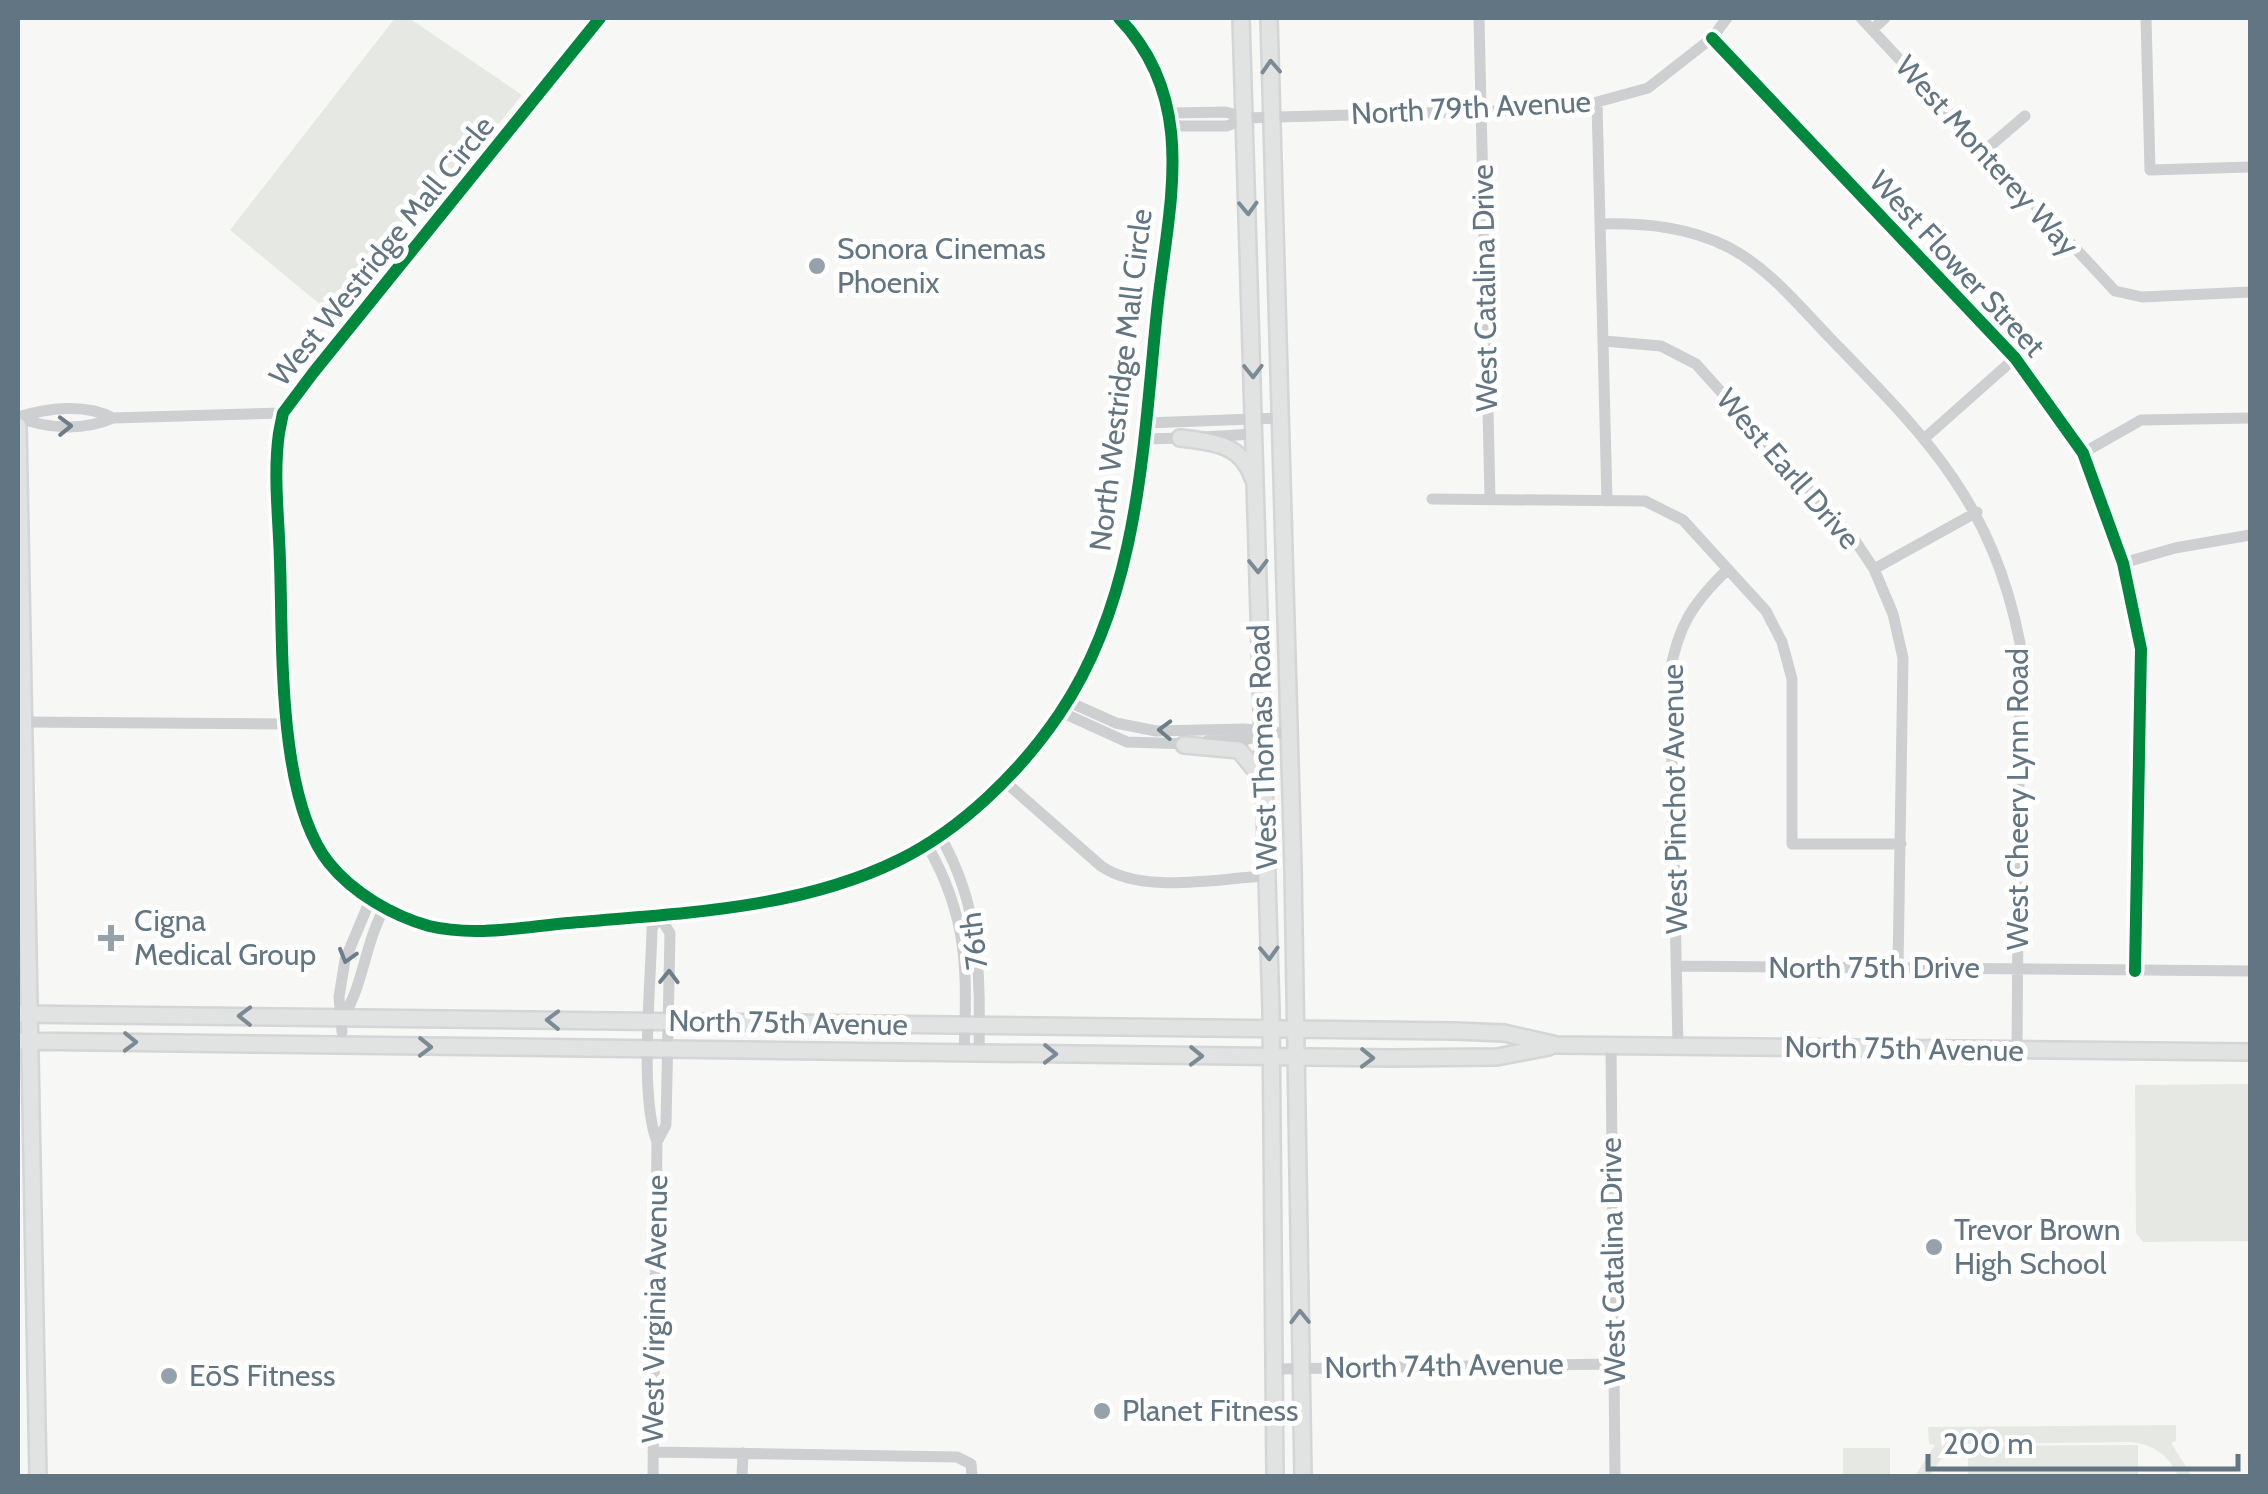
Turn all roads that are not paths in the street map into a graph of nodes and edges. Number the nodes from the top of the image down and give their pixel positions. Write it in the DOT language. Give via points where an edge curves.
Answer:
graph roads {
  1 [pos="600,18"];
  2 [pos="1119,18"];
  3 [pos="1241,18"];
  4 [pos="1269,18"];
  5 [pos="1479,18"];
  6 [pos="1727,18"];
  7 [pos="1861,18"];
  8 [pos="1885,18"];
  9 [pos="2146,18"];
  10 [pos="1872,30"];
  11 [pos="1712,38"];
  12 [pos="1597,104"];
  13 [pos="1482,112"];
  14 [pos="2025,116"];
  15 [pos="1274,117"];
  16 [pos="1246,118"];
  17 [pos="1172,120"];
  18 [pos="1983,152"];
  19 [pos="2250,166"];
  20 [pos="1602,224"];
  21 [pos="2250,292"];
  22 [pos="1604,341"];
  23 [pos="2015,358"];
  24 [pos="284,413"];
  25 [pos="113,418"];
  26 [pos="2250,418"];
  27 [pos="1146,423"];
  28 [pos="1283,425"];
  29 [pos="18,426"];
  30 [pos="1254,427"];
  31 [pos="1926,437"];
  32 [pos="1180,438"];
  33 [pos="1144,440"];
  34 [pos="2083,453"];
  35 [pos="1256,486"];
  36 [pos="1432,498"];
  37 [pos="1490,498"];
  38 [pos="1608,501"];
  39 [pos="1977,512"];
  40 [pos="2250,535"];
  41 [pos="2123,563"];
  42 [pos="1874,569"];
  43 [pos="1726,570"];
  44 [pos="1064,706"];
  45 [pos="24,722"];
  46 [pos="288,724"];
  47 [pos="1262,734"];
  48 [pos="1290,734"];
  49 [pos="1184,746"];
  50 [pos="1002,780"];
  51 [pos="1264,781"];
  52 [pos="940,836"];
  53 [pos="1901,844"];
  54 [pos="928,845"];
  55 [pos="1266,876"];
  56 [pos="371,898"];
  57 [pos="385,907"];
  58 [pos="664,914"];
  59 [pos="1678,966"];
  60 [pos="1898,968"];
  61 [pos="2019,969"];
  62 [pos="2135,971"];
  63 [pos="2250,971"];
  64 [pos="25,1014"];
  65 [pos="651,1021"];
  66 [pos="668,1021"];
  67 [pos="342,1024"];
  68 [pos="972,1025"];
  69 [pos="1271,1029"];
  70 [pos="1296,1029"];
  71 [pos="25,1041"];
  72 [pos="1558,1045"];
  73 [pos="1611,1046"];
  74 [pos="1678,1047"];
  75 [pos="659,1049"];
  76 [pos="2017,1050"];
  77 [pos="2250,1052"];
  78 [pos="972,1053"];
  79 [pos="1271,1056"];
  80 [pos="1296,1057"];
  81 [pos="18,1296"];
  82 [pos="36,1297"];
  83 [pos="1614,1364"];
  84 [pos="1273,1369"];
  85 [pos="1301,1369"];
  86 [pos="653,1452"];
  87 [pos="742,1454"];
  88 [pos="38,1476"];
  89 [pos="653,1476"];
  90 [pos="742,1476"];
  91 [pos="972,1476"];
  92 [pos="1274,1476"];
  93 [pos="1303,1476"];
  94 [pos="1615,1476"];
  1 -- 24 [label="street, West Westridge Mall Circle"];
  2 -- 17 [label="street, North Westridge Mall Circle" via="1146,50"];
  3 -- 16 [label="main road, West Thomas Road"];
  15 -- 4 [label="main road, West Thomas Road, one-way"];
  5 -- 13 [label="street, West Catalina Drive"];
  6 -- 11 [label="street, North 79th Avenue"];
  7 -- 10 [label="street, West Monterey Way"];
  8 -- 10 [label="street"];
  9 -- 19 [label="street" via="2150,170"];
  10 -- 18 [label="street, West Monterey Way"];
  11 -- 12 [label="street, North 79th Avenue" via="1648,88"];
  11 -- 23 [label="street, West Flower Street"];
  12 -- 13 [label="street, North 79th Avenue"];
  12 -- 20 [label="street"];
  13 -- 15 [label="street, North 79th Avenue"];
  13 -- 37 [label="street, West Catalina Drive"];
  14 -- 18 [label="street"];
  15 -- 16 [label="street, North 79th Avenue"];
  15 -- 28 [label="main road, West Thomas Road"];
  16 -- 17 [label="street, North 79th Avenue" via="1227,126"];
  16 -- 30 [label="main road, West Thomas Road, one-way"];
  17 -- 27 [label="street, North Westridge Mall Circle"];
  18 -- 21 [label="street, West Monterey Way" via="2115,291 2142,297"];
  20 -- 22 [label="street"];
  20 -- 31 [label="street, West Cheery Lynn Road" via="1651,223 1699,235 1762,268"];
  22 -- 38 [label="street"];
  22 -- 42 [label="street, West Earll Drive" via="1661,346 1696,364"];
  23 -- 31 [label="street"];
  23 -- 34 [label="street, West Flower Street"];
  24 -- 25 [label="street"];
  24 -- 46 [label="street, West Westridge Mall Circle" via="276,452"];
  25 -- 25 [label="street, one-way" via="98,410 18,417 38,426 96,425"];
  26 -- 34 [label="street" via="2142,420"];
  27 -- 30 [label="street"];
  27 -- 33 [label="street, North Westridge Mall Circle"];
  28 -- 30 [label="main road"];
  28 -- 48 [label="main road, West Thomas Road"];
  29 -- 45 [label="main road"];
  30 -- 32 [label="street"];
  30 -- 35 [label="main road, West Thomas Road"];
  31 -- 39 [label="street, West Cheery Lynn Road"];
  32 -- 33 [label="street"];
  32 -- 35 [label="main road" via="1230,447"];
  33 -- 44 [label="street, North Westridge Mall Circle" via="1121,576"];
  34 -- 41 [label="street, West Flower Street"];
  35 -- 47 [label="main road, West Thomas Road, one-way"];
  36 -- 37 [label="street"];
  37 -- 38 [label="street"];
  38 -- 43 [label="street" via="1645,500 1683,520"];
  39 -- 42 [label="street"];
  39 -- 61 [label="street, West Cheery Lynn Road" via="2020,642"];
  40 -- 41 [label="street"];
  41 -- 62 [label="street, West Flower Street" via="2141,649"];
  42 -- 53 [label="street, West Earll Drive" via="1904,658"];
  43 -- 53 [label="street" via="1766,611 1792,679 1792,844"];
  43 -- 59 [label="street, West Pinchot Avenue" via="1680,624 1670,674"];
  47 -- 44 [label="street, one-way" via="1142,729"];
  44 -- 49 [label="street" via="1118,739"];
  44 -- 50 [label="street, North Westridge Mall Circle"];
  45 -- 46 [label="street"];
  45 -- 64 [label="main road"];
  46 -- 56 [label="street, West Westridge Mall Circle" via="312,835 334,870"];
  47 -- 48 [label="street"];
  47 -- 49 [label="street"];
  47 -- 51 [label="main road, West Thomas Road"];
  48 -- 70 [label="main road, West Thomas Road"];
  49 -- 51 [label="main road" via="1239,750"];
  50 -- 52 [label="street, North Westridge Mall Circle"];
  50 -- 55 [label="street" via="1119,876"];
  51 -- 55 [label="main road, West Thomas Road"];
  52 -- 54 [label="street, North Westridge Mall Circle"];
  52 -- 68 [label="street, 76th" via="974,919"];
  53 -- 60 [label="street, West Earll Drive"];
  54 -- 58 [label="street, North Westridge Mall Circle" via="820,890"];
  54 -- 68 [label="street, 76th" via="964,932"];
  55 -- 69 [label="main road, West Thomas Road, one-way"];
  56 -- 57 [label="street, West Westridge Mall Circle"];
  56 -- 67 [label="street, one-way" via="345,960"];
  57 -- 58 [label="street, North Westridge Mall Circle" via="426,925 481,931"];
  57 -- 67 [label="street"];
  58 -- 65 [label="street, West Virginia Avenue" via="652,930"];
  66 -- 58 [label="street, West Virginia Avenue, one-way" via="670,933"];
  59 -- 60 [label="street, North 75th Drive"];
  59 -- 74 [label="street, West Pinchot Avenue"];
  60 -- 61 [label="street, North 75th Drive"];
  61 -- 62 [label="street, North 75th Drive"];
  61 -- 76 [label="street, West Cheery Lynn Road"];
  62 -- 63 [label="street, North 75th Drive"];
  67 -- 64 [label="main road, North 75th Avenue, one-way"];
  64 -- 71 [label="main road"];
  65 -- 66 [label="main road, North 75th Avenue"];
  65 -- 67 [label="main road, North 75th Avenue, one-way"];
  65 -- 75 [label="street, West Virginia Avenue"];
  66 -- 68 [label="main road, North 75th Avenue"];
  66 -- 75 [label="street, West Virginia Avenue"];
  68 -- 69 [label="main road, North 75th Avenue"];
  68 -- 78 [label="street, 76th"];
  69 -- 70 [label="main road, North 75th Avenue"];
  69 -- 79 [label="main road, West Thomas Road"];
  70 -- 72 [label="main road, North 75th Avenue" via="1504,1034"];
  70 -- 80 [label="main road, West Thomas Road"];
  71 -- 75 [label="main road, North 75th Avenue, one-way"];
  71 -- 82 [label="main road"];
  72 -- 73 [label="main road, North 75th Avenue"];
  80 -- 72 [label="main road, North 75th Avenue, one-way" via="1497,1057"];
  73 -- 74 [label="main road, North 75th Avenue"];
  73 -- 83 [label="street, West Catalina Drive"];
  74 -- 76 [label="main road, North 75th Avenue"];
  75 -- 78 [label="main road, North 75th Avenue"];
  75 -- 86 [label="street, West Virginia Avenue" via="650,1124 657,1142"];
  76 -- 77 [label="main road, North 75th Avenue"];
  78 -- 79 [label="main road, North 75th Avenue, one-way"];
  79 -- 80 [label="main road, North 75th Avenue"];
  79 -- 84 [label="main road, West Thomas Road"];
  85 -- 80 [label="main road, West Thomas Road, one-way"];
  81 -- 82 [label="street"];
  82 -- 88 [label="main road"];
  83 -- 85 [label="street, North 74th Avenue"];
  83 -- 94 [label="street, West Catalina Drive"];
  84 -- 85 [label="street, North 74th Avenue"];
  84 -- 92 [label="main road, West Thomas Road"];
  85 -- 93 [label="main road, West Thomas Road"];
  86 -- 87 [label="street"];
  86 -- 89 [label="street, West Virginia Avenue"];
  87 -- 90 [label="street"];
  87 -- 91 [label="street" via="967,1460"];
}
